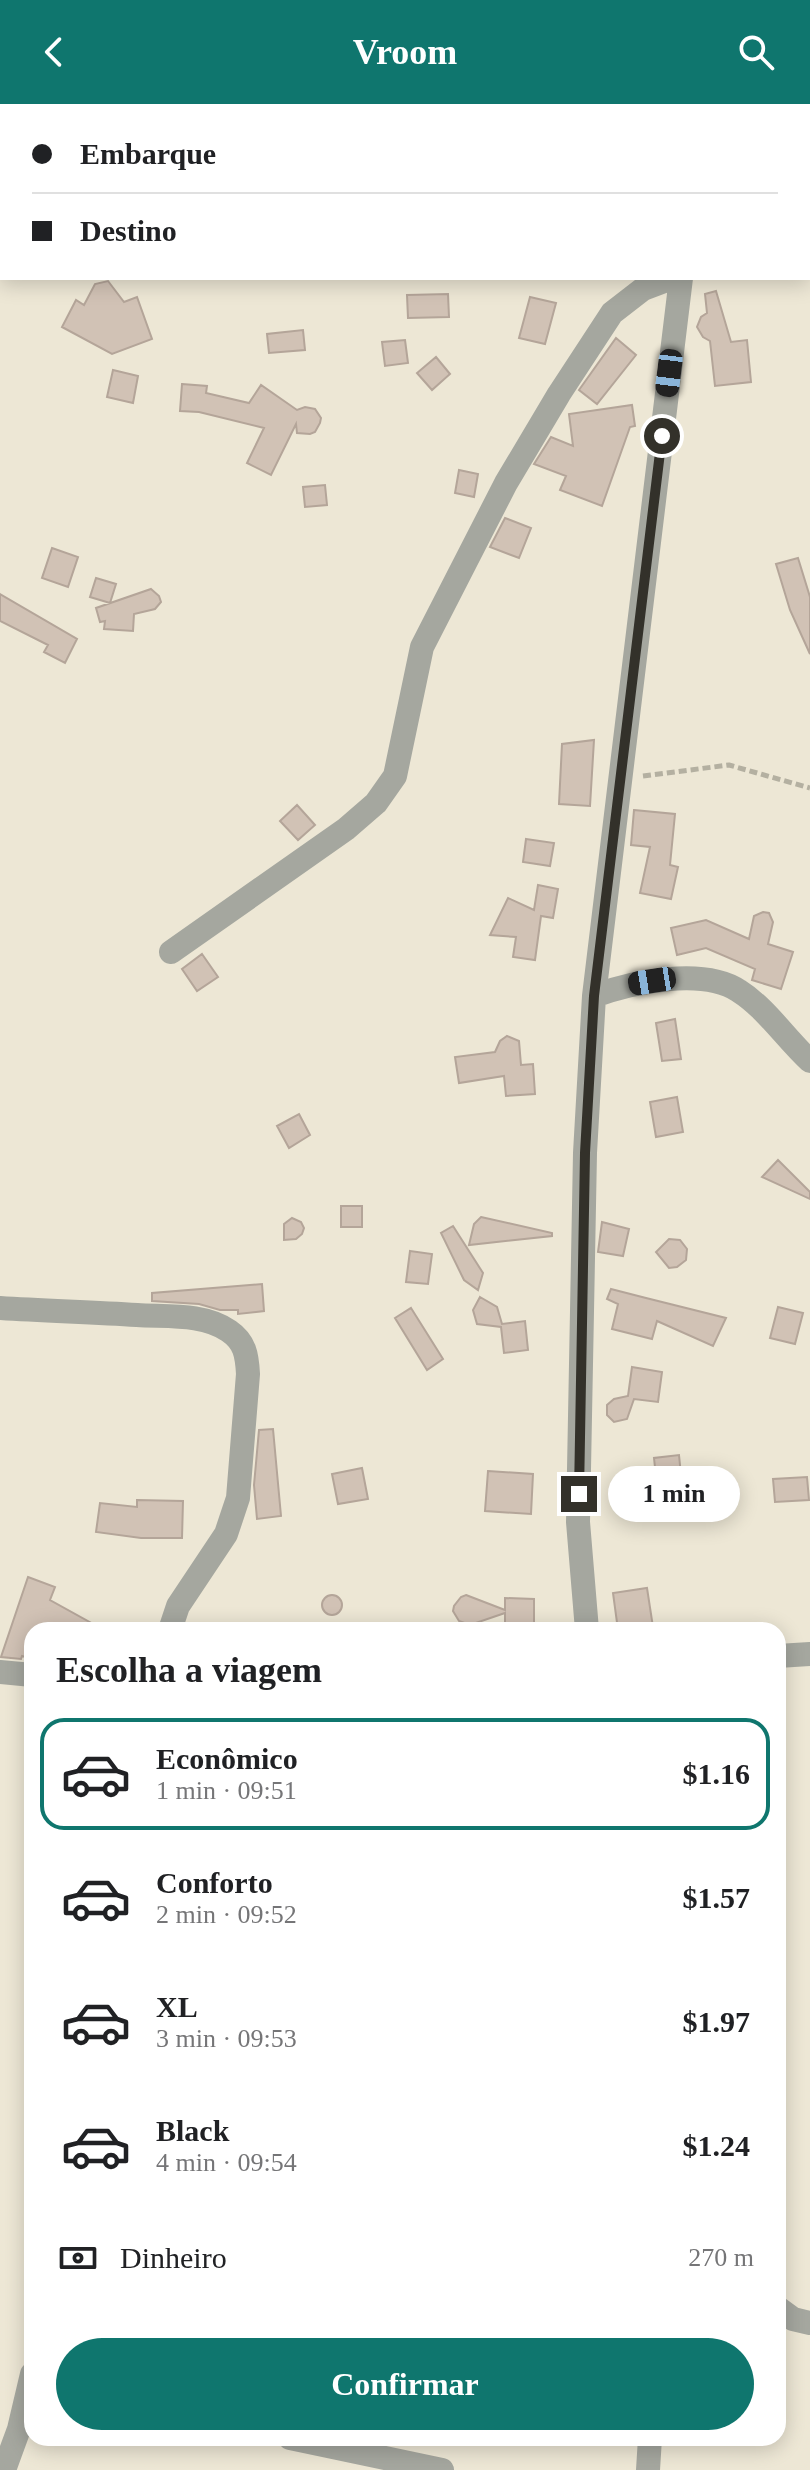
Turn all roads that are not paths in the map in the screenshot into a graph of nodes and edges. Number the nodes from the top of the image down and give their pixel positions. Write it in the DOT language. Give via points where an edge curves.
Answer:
graph roads {
  1 [pos="667,280"];
  2 [pos="681,280"];
  3 [pos="171,952"];
  4 [pos="594,996"];
  5 [pos="810,1061"];
  6 [pos="0,1308"];
  7 [pos="173,1622"];
  8 [pos="586,1622"];
  9 [pos="810,1654"];
  10 [pos="786,1656"];
  11 [pos="0,1672"];
  12 [pos="24,1674"];
  13 [pos="24,2414"];
  14 [pos="328,2446"];
  15 [pos="4,2470"];
  16 [pos="442,2470"];
  1 -- 3 [label="street" via="643,289 612,313 506,483 422,647 395,776 376,803"];
  2 -- 4 [label="street"];
  4 -- 5 [label="street" via="652,981 725,983 741,991"];
  4 -- 8 [label="street" via="585,1153 578,1522"];
  6 -- 7 [label="street" via="201,1320 227,1329 241,1341 248,1374 238,1498 226,1534"];
  9 -- 10 [label="street"];
  11 -- 12 [label="street"];
  13 -- 15 [label="street"];
  14 -- 16 [label="street"];
}
